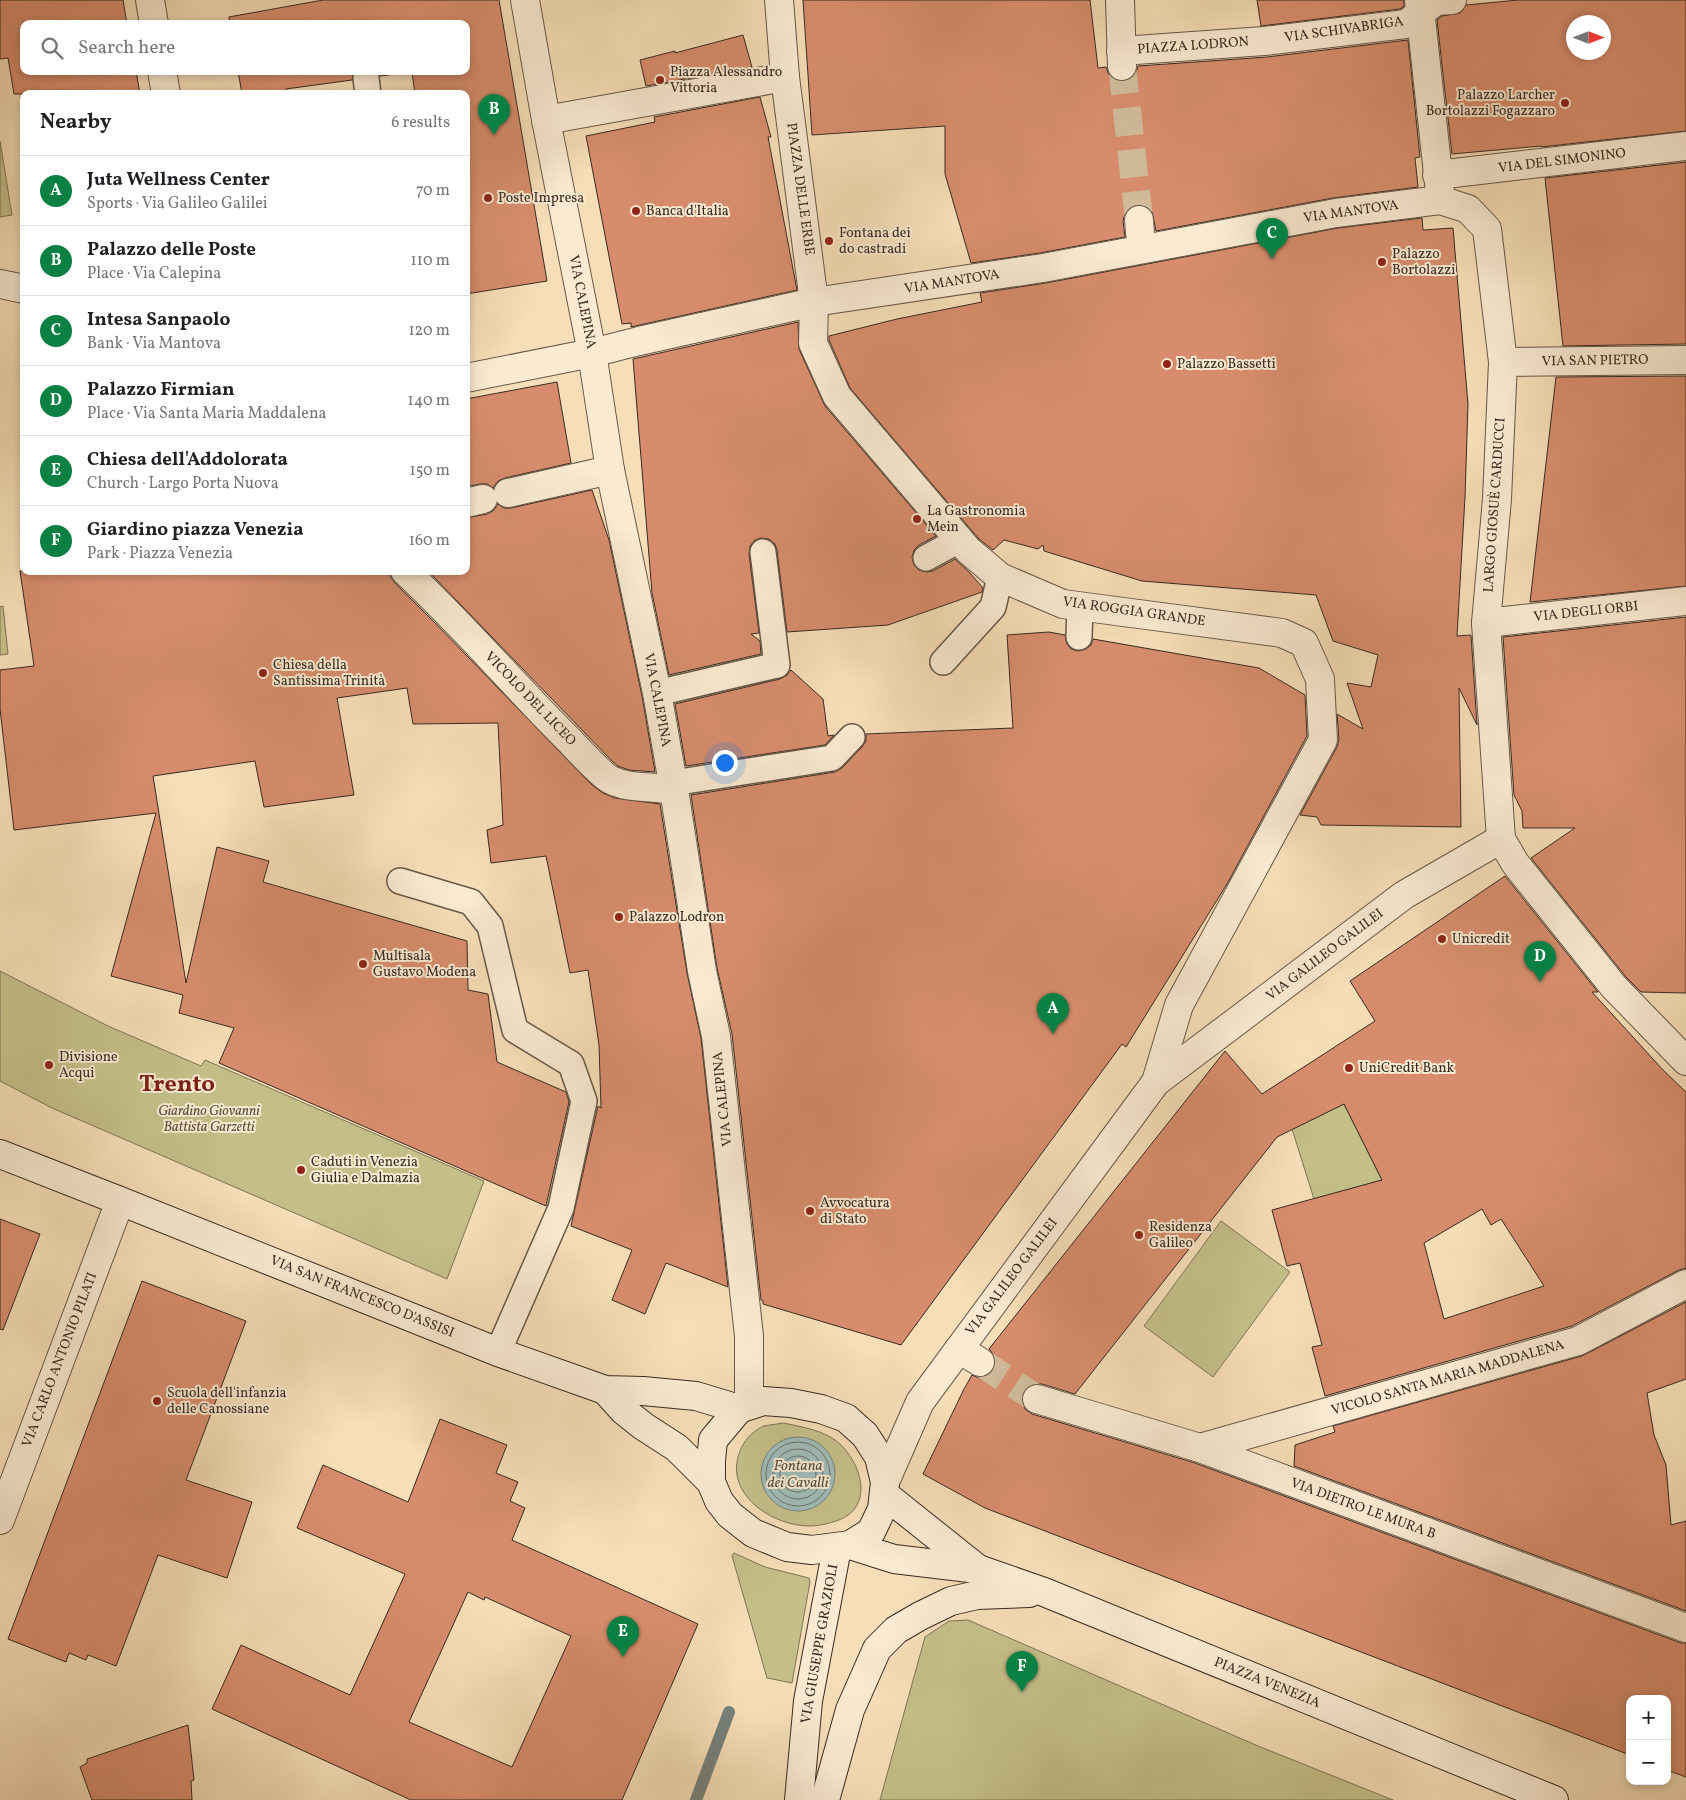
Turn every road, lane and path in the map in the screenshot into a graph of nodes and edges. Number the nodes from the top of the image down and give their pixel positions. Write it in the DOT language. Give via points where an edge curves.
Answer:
graph roads {
  1 [pos="150,0"];
  2 [pos="525,0"];
  3 [pos="779,0"];
  4 [pos="1120,0"];
  5 [pos="1452,0"];
  6 [pos="1420,6"];
  7 [pos="153,20"];
  8 [pos="1264,41"];
  9 [pos="163,75"];
  10 [pos="784,76"];
  11 [pos="165,90"];
  12 [pos="546,120"];
  13 [pos="1686,146"];
  14 [pos="1439,188"];
  15 [pos="0,284"];
  16 [pos="20,288"];
  17 [pos="814,302"];
  18 [pos="592,353"];
  19 [pos="1686,360"];
  20 [pos="1503,362"];
  21 [pos="470,377"];
  22 [pos="610,470"];
  23 [pos="486,498"];
  24 [pos="959,540"];
  25 [pos="763,552"];
  26 [pos="926,558"];
  27 [pos="409,575"];
  28 [pos="1000,577"];
  29 [pos="1686,601"];
  30 [pos="1080,606"];
  31 [pos="1486,623"];
  32 [pos="1079,637"];
  33 [pos="943,662"];
  34 [pos="657,693"];
  35 [pos="852,737"];
  36 [pos="1323,740"];
  37 [pos="674,787"];
  38 [pos="1501,839"];
  39 [pos="400,881"];
  40 [pos="1686,1061"];
  41 [pos="1156,1082"];
  42 [pos="0,1140"];
  43 [pos="11,1159"];
  44 [pos="120,1200"];
  45 [pos="1686,1284"];
  46 [pos="498,1352"];
  47 [pos="605,1390"];
  48 [pos="1037,1399"];
  49 [pos="744,1407"];
  50 [pos="1200,1448"];
  51 [pos="711,1482"];
  52 [pos="884,1488"];
  53 [pos="0,1520"];
  54 [pos="843,1546"];
  55 [pos="978,1569"];
  56 [pos="1044,1592"];
  57 [pos="1686,1628"];
  58 [pos="800,1800"];
  59 [pos="824,1800"];
  60 [pos="1554,1800"];
  1 -- 7 [label="street"];
  2 -- 12 [label="street, VIA CALEPINA"];
  3 -- 10 [label="street"];
  4 -- 8 [label="street, PIAZZA LODRON" via="1121,58"];
  5 -- 6 [label="street, VIA SCHIVABRIGA"];
  6 -- 8 [label="street, VIA SCHIVABRIGA" via="1406,24"];
  6 -- 14 [label="street"];
  9 -- 11 [label="street"];
  10 -- 12 [label="street"];
  10 -- 17 [label="street, PIAZZA DELLE ERBE"];
  12 -- 18 [label="street, VIA CALEPINA"];
  13 -- 14 [label="street, VIA DEL SIMONINO"];
  14 -- 17 [label="street, VIA MANTOVA" via="1336,213 1043,268"];
  14 -- 20 [label="street, LARGO GIOSUÈ CARDUCCI" via="1468,209 1488,229"];
  15 -- 16 [label="street"];
  17 -- 18 [label="street, VIA MANTOVA"];
  17 -- 24 [label="street, VIA ROGGIA GRANDE" via="813,343 837,396"];
  18 -- 21 [label="street, VIA MANTOVA"];
  18 -- 22 [label="street, VIA CALEPINA"];
  19 -- 20 [label="street, VIA SAN PIETRO"];
  20 -- 31 [label="street, LARGO GIOSUÈ CARDUCCI" via="1497,499"];
  22 -- 23 [label="street"];
  22 -- 34 [label="street, VIA CALEPINA"];
  24 -- 26 [label="lane"];
  24 -- 28 [label="street, VIA ROGGIA GRANDE"];
  25 -- 34 [label="lane" via="777,665"];
  27 -- 37 [label="street, VICOLO DEL LICEO" via="610,780 635,787"];
  28 -- 30 [label="street, VIA ROGGIA GRANDE" via="1063,604"];
  28 -- 33 [label="lane" via="993,607"];
  29 -- 31 [label="street, VIA DEGLI ORBI"];
  30 -- 32 [label="lane"];
  30 -- 36 [label="street, VIA ROGGIA GRANDE" via="1282,633 1304,643 1320,679"];
  31 -- 38 [label="street, LARGO GIOSUÈ CARDUCCI"];
  34 -- 37 [label="street, VIA CALEPINA"];
  35 -- 37 [label="lane" via="832,758"];
  36 -- 41 [label="street, VIA GALILEO GALILEI" via="1179,1005"];
  37 -- 49 [label="street, VIA CALEPINA" via="702,971 716,1036 749,1336"];
  38 -- 40 [label="street" via="1515,863 1614,987"];
  38 -- 41 [label="street, VIA GALILEO GALILEI" via="1404,895"];
  39 -- 46 [label="lane" via="471,902 490,926 515,1030 571,1064 584,1101 561,1208"];
  41 -- 52 [label="street, VIA GALILEO GALILEI" via="969,1356 920,1402"];
  42 -- 43 [label="street"];
  43 -- 44 [label="street, VIA SAN FRANCESCO D'ASSISI"];
  44 -- 46 [label="street, VIA SAN FRANCESCO D'ASSISI"];
  44 -- 53 [label="street, VIA CARLO ANTONIO PILATI"];
  45 -- 50 [label="street, VICOLO SANTA MARIA MADDALENA" via="1578,1341"];
  46 -- 47 [label="street, VIA SAN FRANCESCO D'ASSISI"];
  47 -- 49 [label="street, VIA SAN FRANCESCO D'ASSISI" via="696,1396"];
  47 -- 51 [label="street, VIA SAN FRANCESCO D'ASSISI" via="623,1410 677,1448"];
  48 -- 50 [label="street, VIA DIETRO LE MURA B"];
  49 -- 51 [label="street" via="713,1440"];
  49 -- 52 [label="street" via="763,1401 791,1403 846,1418 865,1435 879,1457"];
  50 -- 57 [label="street, VIA DIETRO LE MURA B"];
  51 -- 54 [label="street" via="719,1501 730,1515 753,1532 786,1547 812,1550"];
  52 -- 54 [label="street" via="882,1509 871,1532"];
  52 -- 55 [label="street, PIAZZA VENEZIA"];
  54 -- 55 [label="street, PIAZZA VENEZIA" via="894,1559"];
  54 -- 58 [label="street, VIA GIUSEPPE GRAZIOLI" via="808,1701"];
  55 -- 56 [label="street, PIAZZA VENEZIA"];
  56 -- 59 [label="street" via="976,1595 951,1600 896,1630 877,1649 850,1710"];
  56 -- 60 [label="street, PIAZZA VENEZIA"];
}
